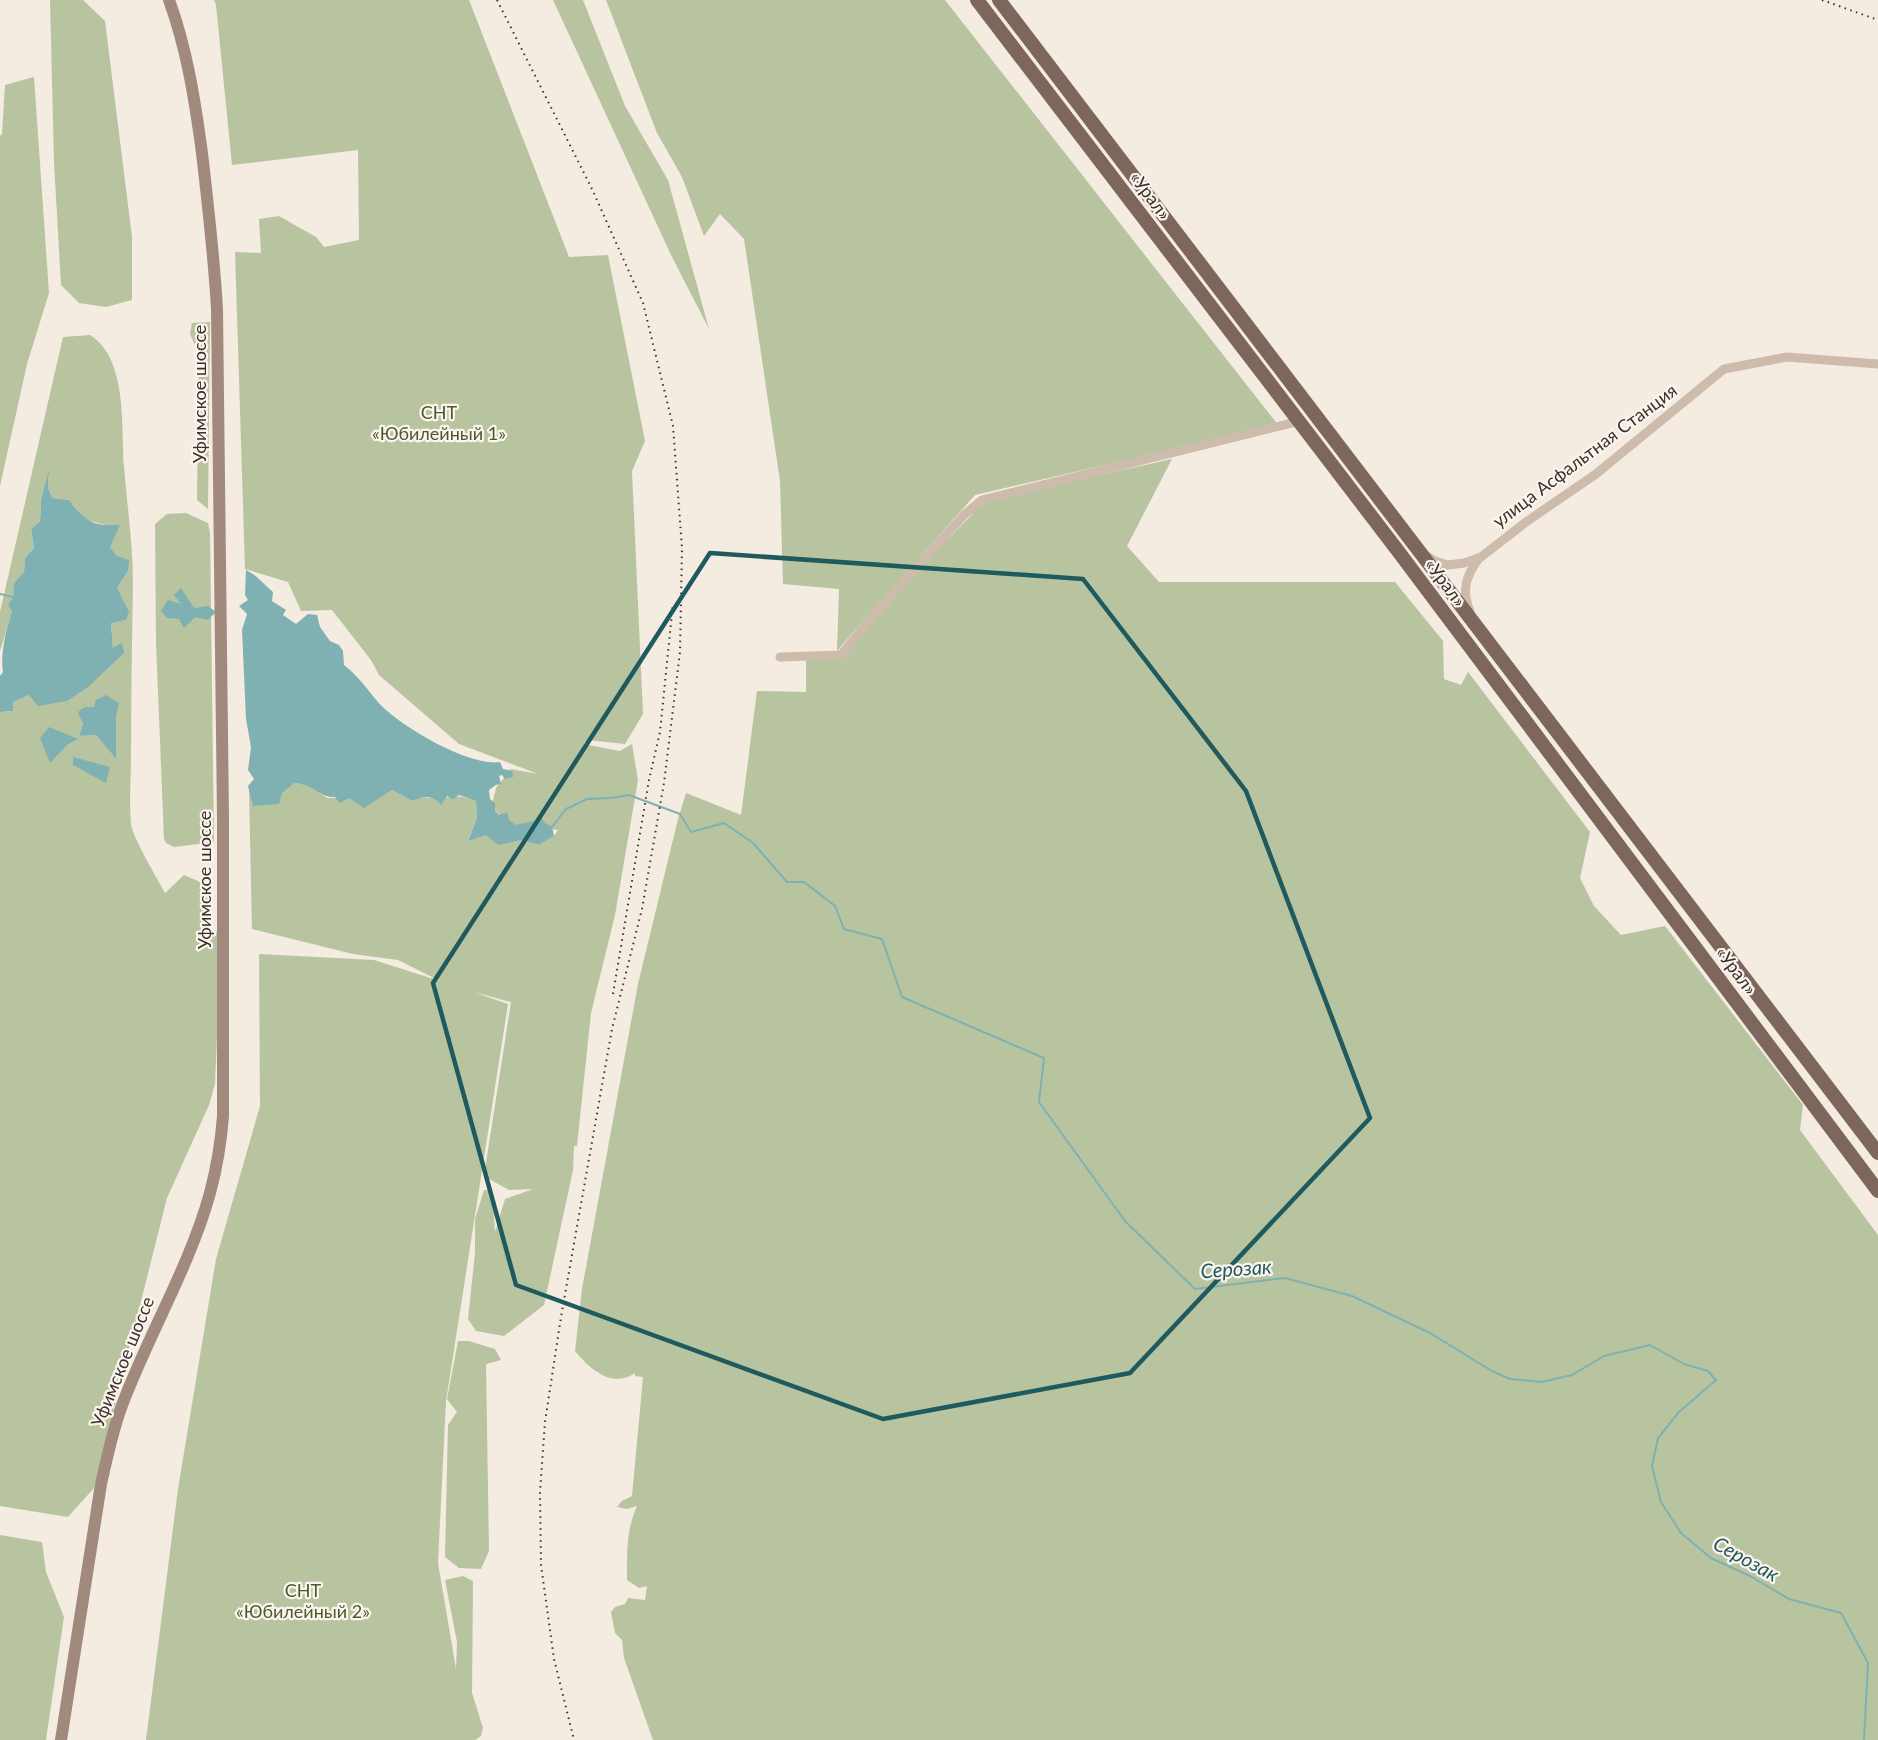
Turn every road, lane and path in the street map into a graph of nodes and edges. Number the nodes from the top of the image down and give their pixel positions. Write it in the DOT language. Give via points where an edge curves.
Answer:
graph roads {
  1 [pos="169,0"];
  2 [pos="977,0"];
  3 [pos="999,0"];
  4 [pos="1007,0"];
  5 [pos="1039,51"];
  6 [pos="1878,364"];
  7 [pos="1300,421"];
  8 [pos="1419,551"];
  9 [pos="1481,556"];
  10 [pos="1479,630"];
  11 [pos="780,657"];
  12 [pos="1878,1153"];
  13 [pos="1878,1191"];
  14 [pos="61,1740"];
  1 -- 14 [label="main road, Уфимское шоссе" via="197,117 217,309 223,1116 210,1195 121,1408 110,1446"];
  2 -- 7 [label="main road, «Урал»"];
  3 -- 5 [label="main road, «Урал»"];
  4 -- 5 [label="main road"];
  5 -- 8 [label="main road, «Урал»"];
  6 -- 9 [label="street, улица Асфальтная Станция" via="1787,357 1724,369 1596,474"];
  7 -- 11 [label="street" via="982,500 964,515 842,655"];
  7 -- 13 [label="main road, «Урал»"];
  8 -- 9 [label="street, улица Асфальтная Станция" via="1448,565"];
  8 -- 10 [label="main road, «Урал»"];
  9 -- 10 [label="street" via="1467,576 1464,593"];
  10 -- 12 [label="main road, «Урал»"];
}
